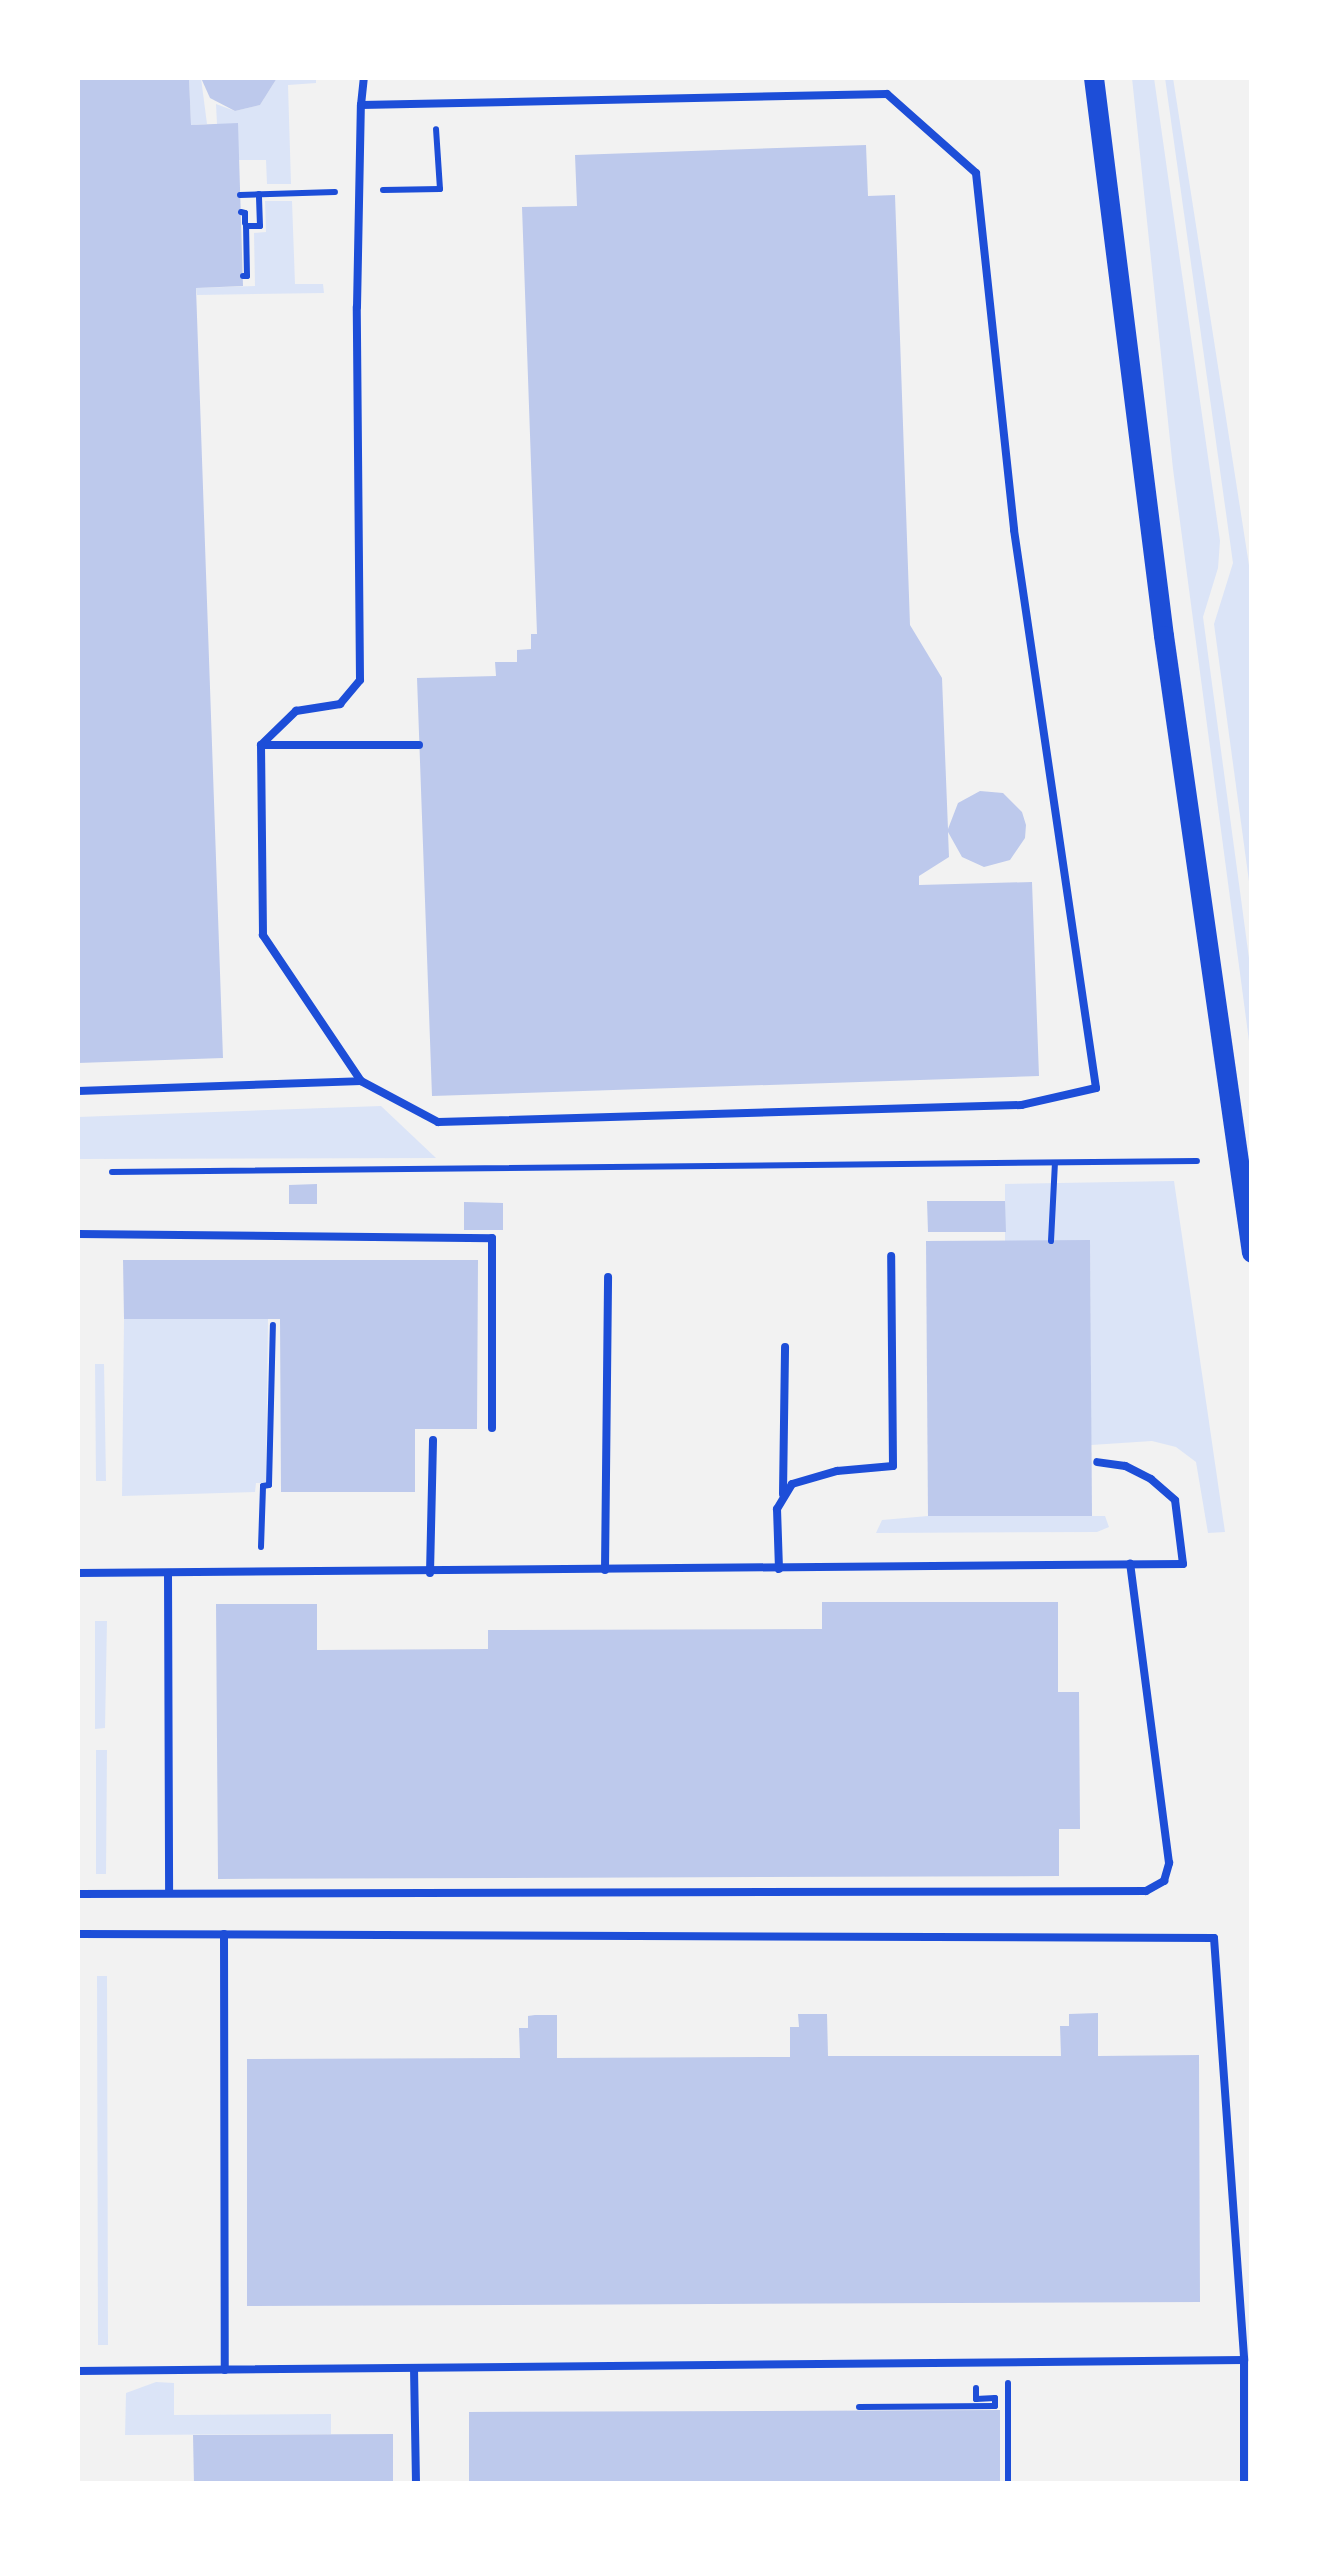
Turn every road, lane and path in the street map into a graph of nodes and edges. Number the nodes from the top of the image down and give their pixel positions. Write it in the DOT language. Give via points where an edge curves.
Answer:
graph roads {
  1 [pos="364,78"];
  2 [pos="1094,78"];
  3 [pos="361,105"];
  4 [pos="259,194"];
  5 [pos="241,212"];
  6 [pos="244,224"];
  7 [pos="243,276"];
  8 [pos="261,746"];
  9 [pos="420,746"];
  10 [pos="361,1081"];
  11 [pos="78,1092"];
  12 [pos="1197,1162"];
  13 [pos="1055,1163"];
  14 [pos="112,1172"];
  15 [pos="78,1234"];
  16 [pos="1051,1241"];
  17 [pos="1252,1253"];
  18 [pos="891,1256"];
  19 [pos="608,1277"];
  20 [pos="274,1325"];
  21 [pos="785,1347"];
  22 [pos="492,1428"];
  23 [pos="433,1440"];
  24 [pos="1097,1462"];
  25 [pos="783,1494"];
  26 [pos="1130,1564"];
  27 [pos="779,1568"];
  28 [pos="605,1570"];
  29 [pos="78,1573"];
  30 [pos="168,1573"];
  31 [pos="260,1573"];
  32 [pos="430,1574"];
  33 [pos="169,1893"];
  34 [pos="78,1894"];
  35 [pos="78,1934"];
  36 [pos="224,1934"];
  37 [pos="1244,2360"];
  38 [pos="1008,2362"];
  39 [pos="414,2368"];
  40 [pos="225,2370"];
  41 [pos="78,2371"];
  42 [pos="976,2398"];
  43 [pos="859,2407"];
  44 [pos="416,2484"];
  45 [pos="1008,2484"];
  46 [pos="1244,2484"];
  1 -- 3 [label="lane"];
  2 -- 17 [label="main road" via="1148,519"];
  3 -- 8 [label="lane" via="360,680 340,704 296,711"];
  3 -- 10 [label="lane" via="888,94 976,173 1014,530 1096,1088 1022,1105 438,1122"];
  4 -- 6 [label="path" via="260,226"];
  5 -- 6 [label="path"];
  6 -- 7 [label="path"];
  8 -- 9 [label="lane"];
  8 -- 10 [label="lane" via="264,935"];
  10 -- 11 [label="lane"];
  12 -- 13 [label="path"];
  13 -- 14 [label="path"];
  13 -- 16 [label="path"];
  15 -- 22 [label="lane" via="492,1238"];
  18 -- 25 [label="lane" via="893,1466 808,1477"];
  19 -- 28 [label="lane"];
  20 -- 31 [label="path"];
  21 -- 25 [label="lane"];
  23 -- 32 [label="lane"];
  24 -- 26 [label="lane" via="1125,1466 1175,1500 1182,1564"];
  25 -- 27 [label="lane"];
  26 -- 27 [label="lane"];
  26 -- 33 [label="lane" via="1169,1863 1164,1881 1146,1890"];
  27 -- 28 [label="lane"];
  28 -- 32 [label="lane"];
  29 -- 30 [label="lane"];
  30 -- 31 [label="lane"];
  30 -- 33 [label="lane"];
  31 -- 32 [label="lane"];
  33 -- 34 [label="lane"];
  35 -- 36 [label="lane"];
  36 -- 37 [label="lane" via="1214,1938"];
  36 -- 40 [label="lane"];
  37 -- 38 [label="lane"];
  37 -- 46 [label="lane"];
  38 -- 39 [label="lane"];
  38 -- 45 [label="path"];
  39 -- 40 [label="lane"];
  39 -- 44 [label="lane"];
  40 -- 41 [label="lane"];
  42 -- 43 [label="path" via="995,2398 995,2406"];
}
